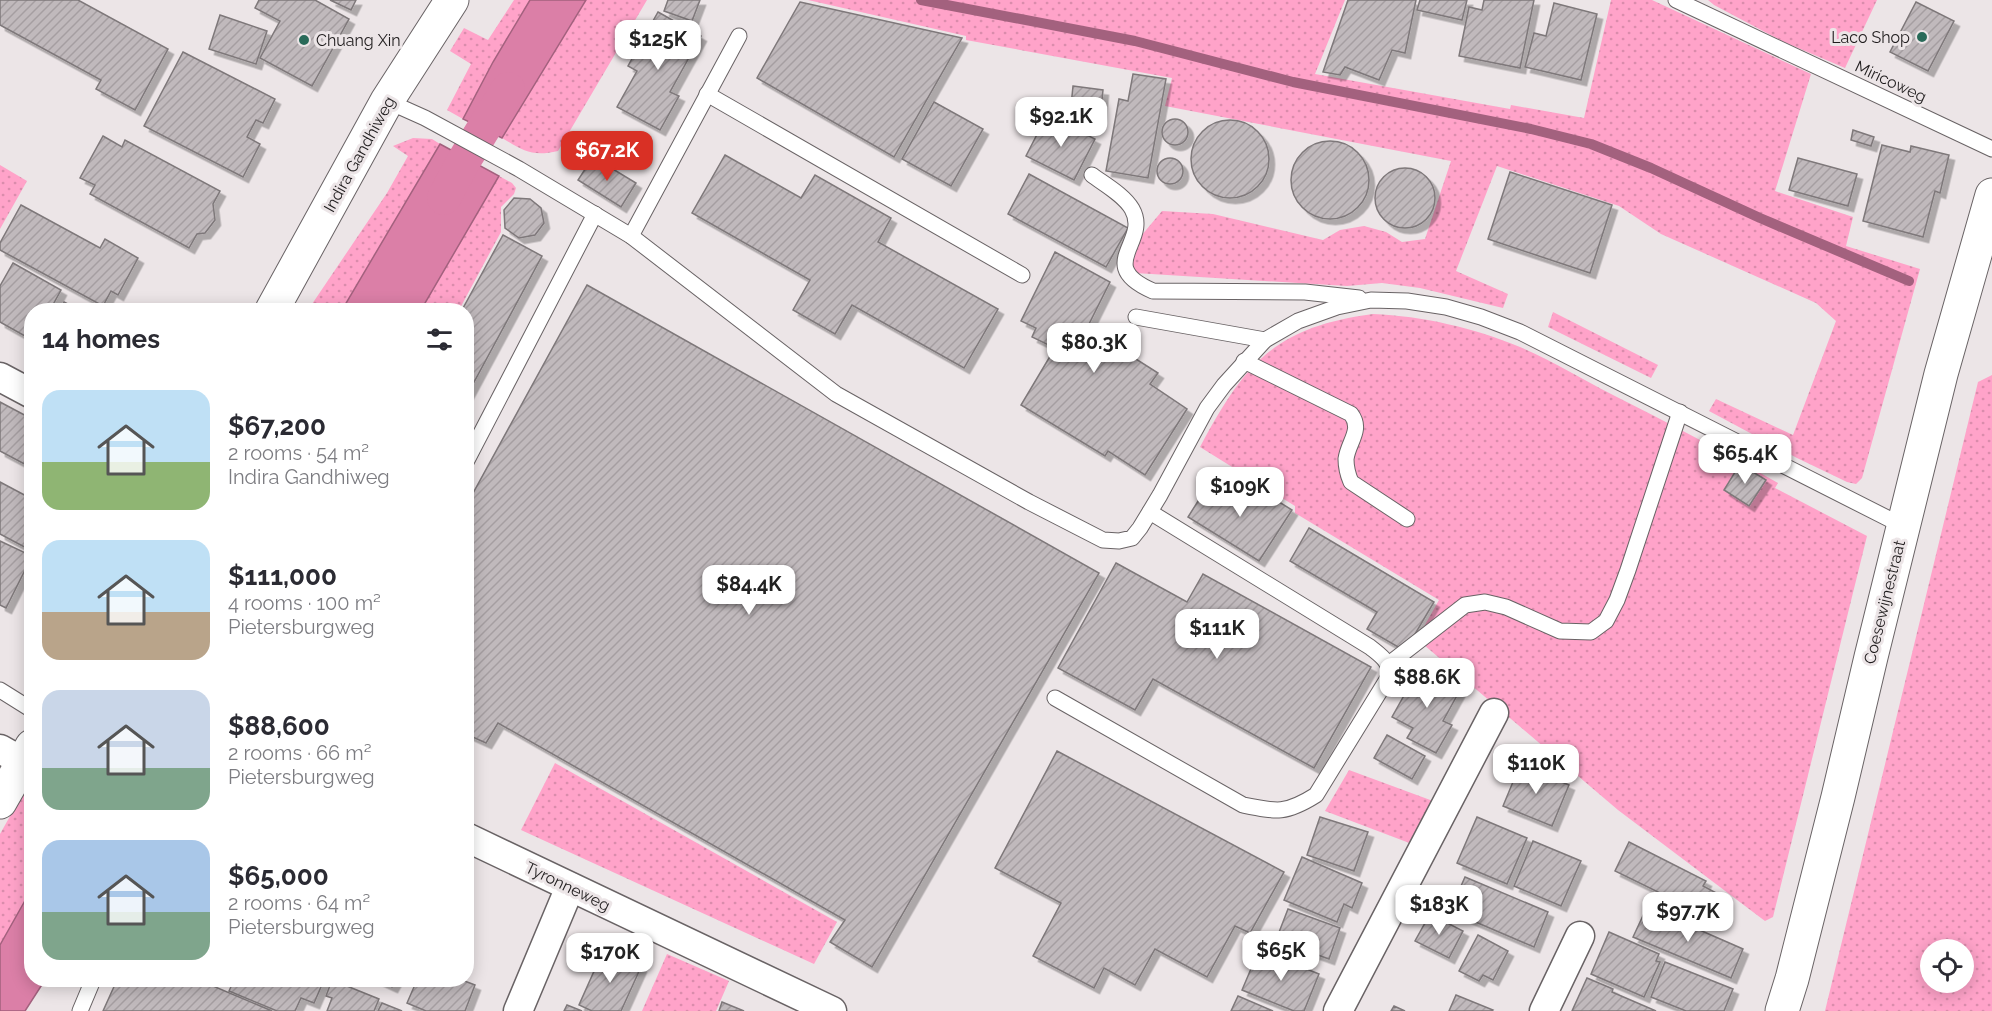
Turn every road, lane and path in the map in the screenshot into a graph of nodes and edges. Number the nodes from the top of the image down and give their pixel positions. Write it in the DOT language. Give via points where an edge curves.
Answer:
graph roads {
  1 [pos="452,0"];
  2 [pos="1676,0"];
  3 [pos="739,36"];
  4 [pos="707,94"];
  5 [pos="387,101"];
  6 [pos="1992,149"];
  7 [pos="1092,175"];
  8 [pos="1992,195"];
  9 [pos="595,214"];
  10 [pos="631,236"];
  11 [pos="1022,275"];
  12 [pos="1371,300"];
  13 [pos="276,303"];
  14 [pos="1136,317"];
  15 [pos="1266,340"];
  16 [pos="1244,361"];
  17 [pos="0,377"];
  18 [pos="24,390"];
  19 [pos="1680,412"];
  20 [pos="474,447"];
  21 [pos="1150,512"];
  22 [pos="1407,519"];
  23 [pos="1903,526"];
  24 [pos="1389,663"];
  25 [pos="0,690"];
  26 [pos="1055,698"];
  27 [pos="24,705"];
  28 [pos="1494,713"];
  29 [pos="18,752"];
  30 [pos="0,802"];
  31 [pos="474,841"];
  32 [pos="570,887"];
  33 [pos="1580,936"];
  34 [pos="90,987"];
  35 [pos="80,1011"];
  36 [pos="518,1011"];
  37 [pos="832,1011"];
  38 [pos="1338,1011"];
  39 [pos="1544,1011"];
  40 [pos="1782,1011"];
  1 -- 5 [label="main road, Indira Gandhiweg"];
  2 -- 6 [label="lane, Miricoweg"];
  3 -- 4 [label="lane"];
  4 -- 10 [label="lane"];
  4 -- 11 [label="lane"];
  5 -- 9 [label="lane" via="519,169"];
  5 -- 13 [label="main road, Indira Gandhiweg"];
  7 -- 12 [label="lane" via="1131,207 1135,226 1125,267 1138,285 1153,291 1305,292"];
  8 -- 23 [label="main road, Coesewijnestraat"];
  9 -- 10 [label="lane"];
  9 -- 20 [label="lane"];
  10 -- 21 [label="lane" via="836,394 1029,502 1112,541 1132,538"];
  12 -- 15 [label="lane" via="1298,321"];
  12 -- 19 [label="lane" via="1407,301 1480,317 1520,332"];
  14 -- 15 [label="lane"];
  15 -- 16 [label="lane"];
  16 -- 21 [label="lane" via="1207,408"];
  16 -- 22 [label="lane" via="1351,414 1356,434 1346,458 1351,482"];
  17 -- 18 [label="street"];
  19 -- 23 [label="lane"];
  19 -- 24 [label="lane" via="1628,570 1606,621 1591,632 1560,631 1506,607 1485,602 1465,605"];
  21 -- 24 [label="lane" via="1370,647"];
  23 -- 40 [label="main road, Coesewijnestraat"];
  24 -- 26 [label="lane" via="1388,678 1316,795 1298,806 1273,811 1243,805"];
  25 -- 27 [label="lane"];
  28 -- 38 [label="street"];
  29 -- 30 [label="main road"];
  31 -- 32 [label="street, Tyronneweg"];
  32 -- 36 [label="street"];
  32 -- 37 [label="street, Tyronneweg"];
  33 -- 39 [label="street"];
  34 -- 35 [label="lane"];
}
